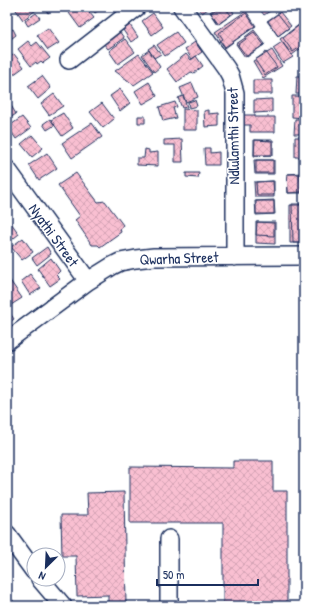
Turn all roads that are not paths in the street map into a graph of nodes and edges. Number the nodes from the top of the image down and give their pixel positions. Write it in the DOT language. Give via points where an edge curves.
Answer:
graph roads {
  1 [pos="137,7"];
  2 [pos="182,7"];
  3 [pos="69,60"];
  4 [pos="8,171"];
  5 [pos="304,256"];
  6 [pos="236,257"];
  7 [pos="88,281"];
  8 [pos="7,341"];
  9 [pos="7,534"];
  10 [pos="169,539"];
  11 [pos="26,560"];
  12 [pos="47,587"];
  13 [pos="63,606"];
  14 [pos="169,606"];
  1 -- 3 [label="street"];
  2 -- 6 [label="street, Ndlulamthi Street" via="226,68 235,93"];
  4 -- 7 [label="street, Nyathi Street"];
  5 -- 6 [label="street, Qwarha Street"];
  6 -- 7 [label="street, Qwarha Street" via="136,259 120,262"];
  7 -- 8 [label="street, Qwarha Street"];
  9 -- 11 [label="street"];
  10 -- 14 [label="street"];
  12 -- 13 [label="street"];
}
